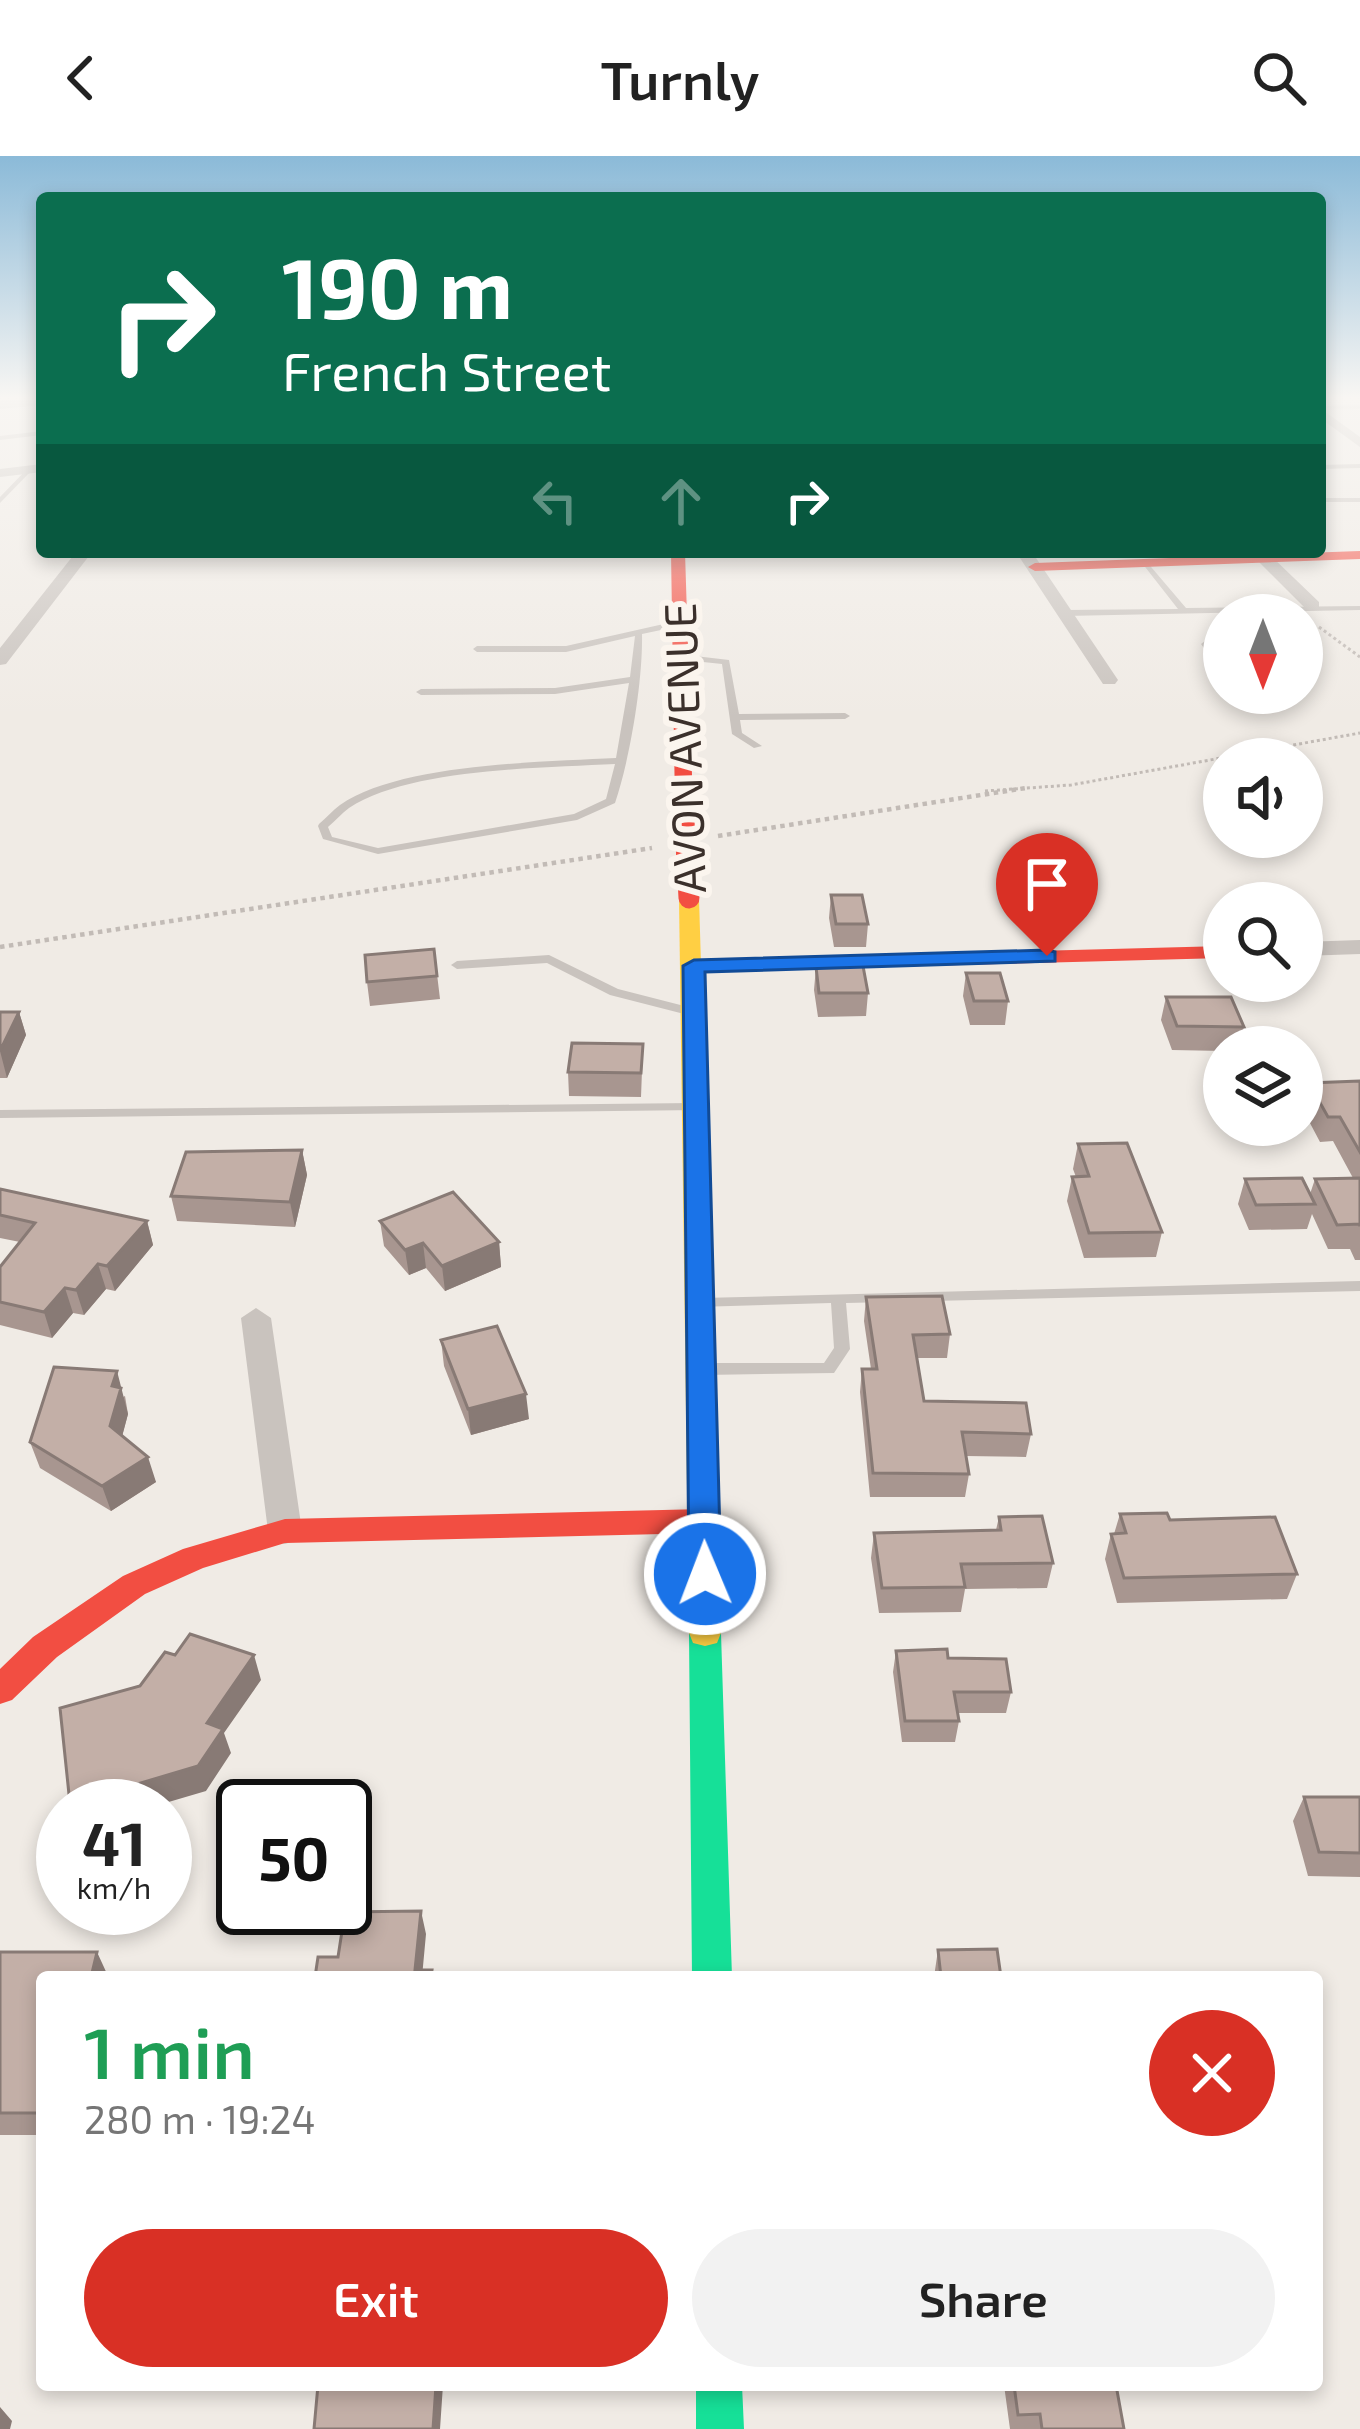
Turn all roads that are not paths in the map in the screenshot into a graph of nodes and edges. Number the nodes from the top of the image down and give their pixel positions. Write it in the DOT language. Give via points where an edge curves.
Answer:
graph roads {
  1 [pos="1326,555"];
  2 [pos="1360,555"];
  3 [pos="79,558"];
  4 [pos="678,558"];
  5 [pos="1218,558"];
  6 [pos="1264,558"];
  7 [pos="1029,560"];
  8 [pos="1146,563"];
  9 [pos="1301,594"];
  10 [pos="1323,606"];
  11 [pos="1360,608"];
  12 [pos="1184,611"];
  13 [pos="1203,611"];
  14 [pos="1065,614"];
  15 [pos="677,624"];
  16 [pos="639,637"];
  17 [pos="477,649"];
  18 [pos="678,657"];
  19 [pos="0,660"];
  20 [pos="634,679"];
  21 [pos="1109,680"];
  22 [pos="421,692"];
  23 [pos="844,716"];
  24 [pos="734,717"];
  25 [pos="758,746"];
  26 [pos="621,760"];
  27 [pos="1360,947"];
  28 [pos="1323,948"];
  29 [pos="1203,953"];
  30 [pos="457,965"];
  31 [pos="694,966"];
  32 [pos="695,1012"];
  33 [pos="697,1107"];
  34 [pos="0,1114"];
  35 [pos="1360,1286"];
  36 [pos="838,1298"];
  37 [pos="700,1303"];
  38 [pos="256,1318"];
  39 [pos="701,1369"];
  40 [pos="704,1521"];
  41 [pos="285,1531"];
  42 [pos="0,1690"];
  43 [pos="712,1971"];
  44 [pos="719,2391"];
  45 [pos="720,2429"];
  1 -- 2 [label="main road"];
  3 -- 19 [label="street"];
  4 -- 15 [label="main road, AVON AVENUE"];
  5 -- 8 [label="main road"];
  6 -- 9 [label="street"];
  7 -- 8 [label="main road"];
  7 -- 14 [label="street"];
  8 -- 12 [label="lane"];
  10 -- 11 [label="lane"];
  12 -- 13 [label="lane"];
  12 -- 14 [label="lane"];
  14 -- 21 [label="street"];
  15 -- 16 [label="lane"];
  15 -- 18 [label="main road, AVON AVENUE"];
  16 -- 17 [label="lane" via="566,649"];
  16 -- 20 [label="lane"];
  18 -- 24 [label="lane" via="726,662"];
  18 -- 31 [label="main road, AVON AVENUE, bridge"];
  20 -- 22 [label="lane" via="559,691"];
  20 -- 26 [label="lane"];
  23 -- 24 [label="lane"];
  24 -- 25 [label="lane" via="737,734"];
  26 -- 26 [label="lane" via="611,801 577,817 377,851 328,839 323,826 362,797 425,781"];
  27 -- 28 [label="street"];
  29 -- 31 [label="main road"];
  30 -- 32 [label="lane" via="549,959 614,992"];
  31 -- 32 [label="main road, AVON AVENUE"];
  32 -- 33 [label="main road, AVON AVENUE"];
  33 -- 34 [label="lane"];
  33 -- 37 [label="main road, AVON AVENUE"];
  35 -- 36 [label="lane"];
  36 -- 37 [label="lane"];
  36 -- 39 [label="lane" via="842,1349 827,1369"];
  37 -- 39 [label="main road, AVON AVENUE"];
  38 -- 41 [label="street"];
  39 -- 40 [label="main road, AVON AVENUE"];
  40 -- 41 [label="main road"];
  40 -- 43 [label="main road, AVON AVENUE"];
  41 -- 42 [label="main road" via="134,1585"];
  44 -- 45 [label="main road"];
}
